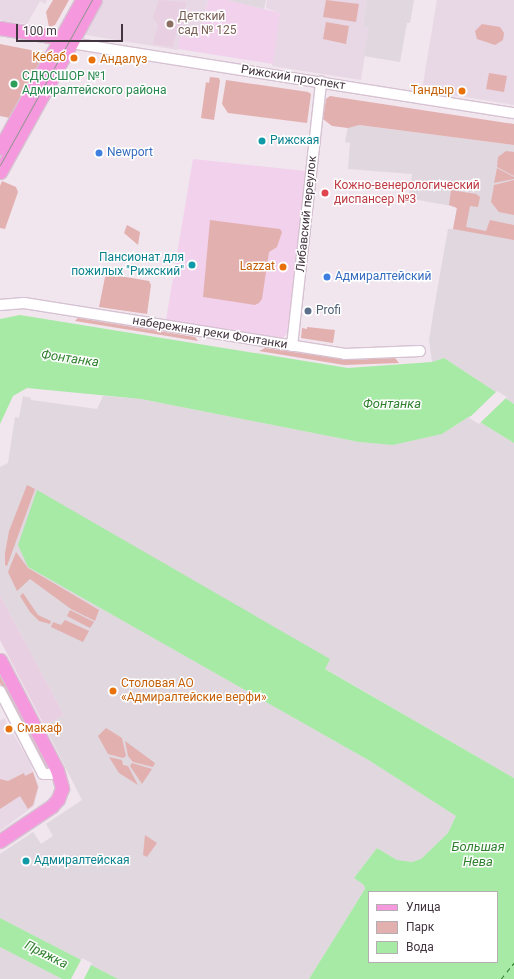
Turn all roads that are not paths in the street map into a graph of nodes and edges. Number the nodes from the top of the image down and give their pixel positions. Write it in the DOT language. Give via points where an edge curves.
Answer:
graph roads {
  1 [pos="82,0"];
  2 [pos="95,0"];
  3 [pos="0,28"];
  4 [pos="0,36"];
  5 [pos="63,42"];
  6 [pos="321,82"];
  7 [pos="514,113"];
  8 [pos="0,148"];
  9 [pos="0,172"];
  10 [pos="0,305"];
  11 [pos="292,346"];
  12 [pos="420,351"];
  13 [pos="0,660"];
  14 [pos="0,691"];
  15 [pos="5,711"];
  16 [pos="55,766"];
  17 [pos="0,841"];
  1 -- 5 [label="main road"];
  2 -- 5 [label="main road"];
  3 -- 5 [label="main road, Рижский проспект"];
  4 -- 5 [label="main road, Рижский проспект"];
  5 -- 6 [label="street, Рижский проспект"];
  5 -- 8 [label="main road"];
  5 -- 9 [label="main road"];
  6 -- 7 [label="street, Рижский проспект"];
  6 -- 11 [label="street, Либавский переулок"];
  10 -- 11 [label="street, набережная реки Фонтанки" via="24,303"];
  11 -- 12 [label="street, набережная реки Фонтанки" via="350,355"];
  13 -- 16 [label="main road"];
  14 -- 15 [label="street"];
  15 -- 16 [label="street" via="43,774 52,774"];
  16 -- 17 [label="main road" via="60,779 61,794 52,806"];
}
